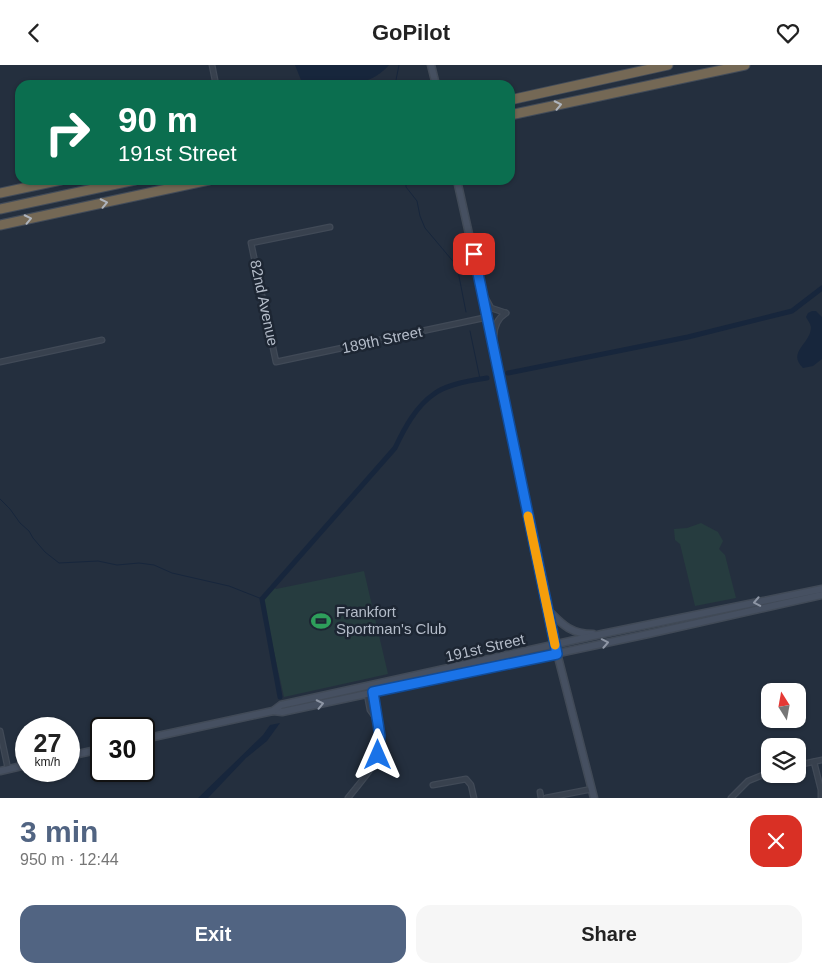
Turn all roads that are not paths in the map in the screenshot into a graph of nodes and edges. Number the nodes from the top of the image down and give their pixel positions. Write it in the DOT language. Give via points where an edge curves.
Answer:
graph roads {
  1 [pos="212,65"];
  2 [pos="431,65"];
  3 [pos="668,65"];
  4 [pos="744,65"];
  5 [pos="215,80"];
  6 [pos="435,80"];
  7 [pos="515,99"];
  8 [pos="515,114"];
  9 [pos="37,185"];
  10 [pos="112,185"];
  11 [pos="186,185"];
  12 [pos="458,185"];
  13 [pos="0,193"];
  14 [pos="0,209"];
  15 [pos="0,225"];
  16 [pos="330,227"];
  17 [pos="482,291"];
  18 [pos="488,317"];
  19 [pos="102,340"];
  20 [pos="493,342"];
  21 [pos="276,362"];
  22 [pos="0,363"];
  23 [pos="822,589"];
  24 [pos="822,595"];
  25 [pos="547,609"];
  26 [pos="602,635"];
  27 [pos="555,645"];
  28 [pos="557,654"];
  29 [pos="370,693"];
  30 [pos="273,711"];
  31 [pos="0,731"];
  32 [pos="155,737"];
  33 [pos="822,760"];
  34 [pos="814,762"];
  35 [pos="806,764"];
  36 [pos="15,767"];
  37 [pos="8,769"];
  38 [pos="0,771"];
  39 [pos="761,776"];
  40 [pos="434,785"];
  41 [pos="592,789"];
  42 [pos="348,798"];
  43 [pos="474,798"];
  44 [pos="546,798"];
  45 [pos="594,798"];
  46 [pos="731,798"];
  47 [pos="821,798"];
  1 -- 5 [label="street"];
  2 -- 6 [label="main road"];
  3 -- 7 [label="highway"];
  8 -- 4 [label="highway, one-way"];
  9 -- 13 [label="highway"];
  10 -- 14 [label="highway"];
  15 -- 11 [label="highway, one-way"];
  12 -- 17 [label="main road"];
  16 -- 21 [label="street, 82nd Avenue" via="251,243"];
  17 -- 18 [label="main road"];
  17 -- 20 [label="street" via="491,308 506,313 500,317 494,330"];
  18 -- 20 [label="main road"];
  18 -- 21 [label="street, 189th Street"];
  19 -- 22 [label="street"];
  20 -- 25 [label="main road"];
  23 -- 26 [label="main road, 191st Street, one-way"];
  28 -- 24 [label="main road, 191st Street, one-way"];
  25 -- 26 [label="main road" via="574,632"];
  25 -- 27 [label="main road"];
  26 -- 27 [label="main road, 191st Street"];
  27 -- 28 [label="main road"];
  27 -- 30 [label="main road, 191st Street" via="281,705"];
  28 -- 29 [label="main road, 191st Street"];
  28 -- 41 [label="main road"];
  30 -- 29 [label="main road, 191st Street, one-way" via="282,712"];
  29 -- 42 [label="street" via="370,709 380,736 378,755"];
  30 -- 32 [label="main road, 191st Street"];
  31 -- 37 [label="street"];
  33 -- 34 [label="street"];
  34 -- 35 [label="street"];
  34 -- 47 [label="street"];
  36 -- 37 [label="main road"];
  37 -- 38 [label="main road"];
  39 -- 46 [label="street" via="748,781"];
  40 -- 43 [label="street" via="466,779"];
  41 -- 44 [label="street"];
  41 -- 45 [label="main road"];
}
